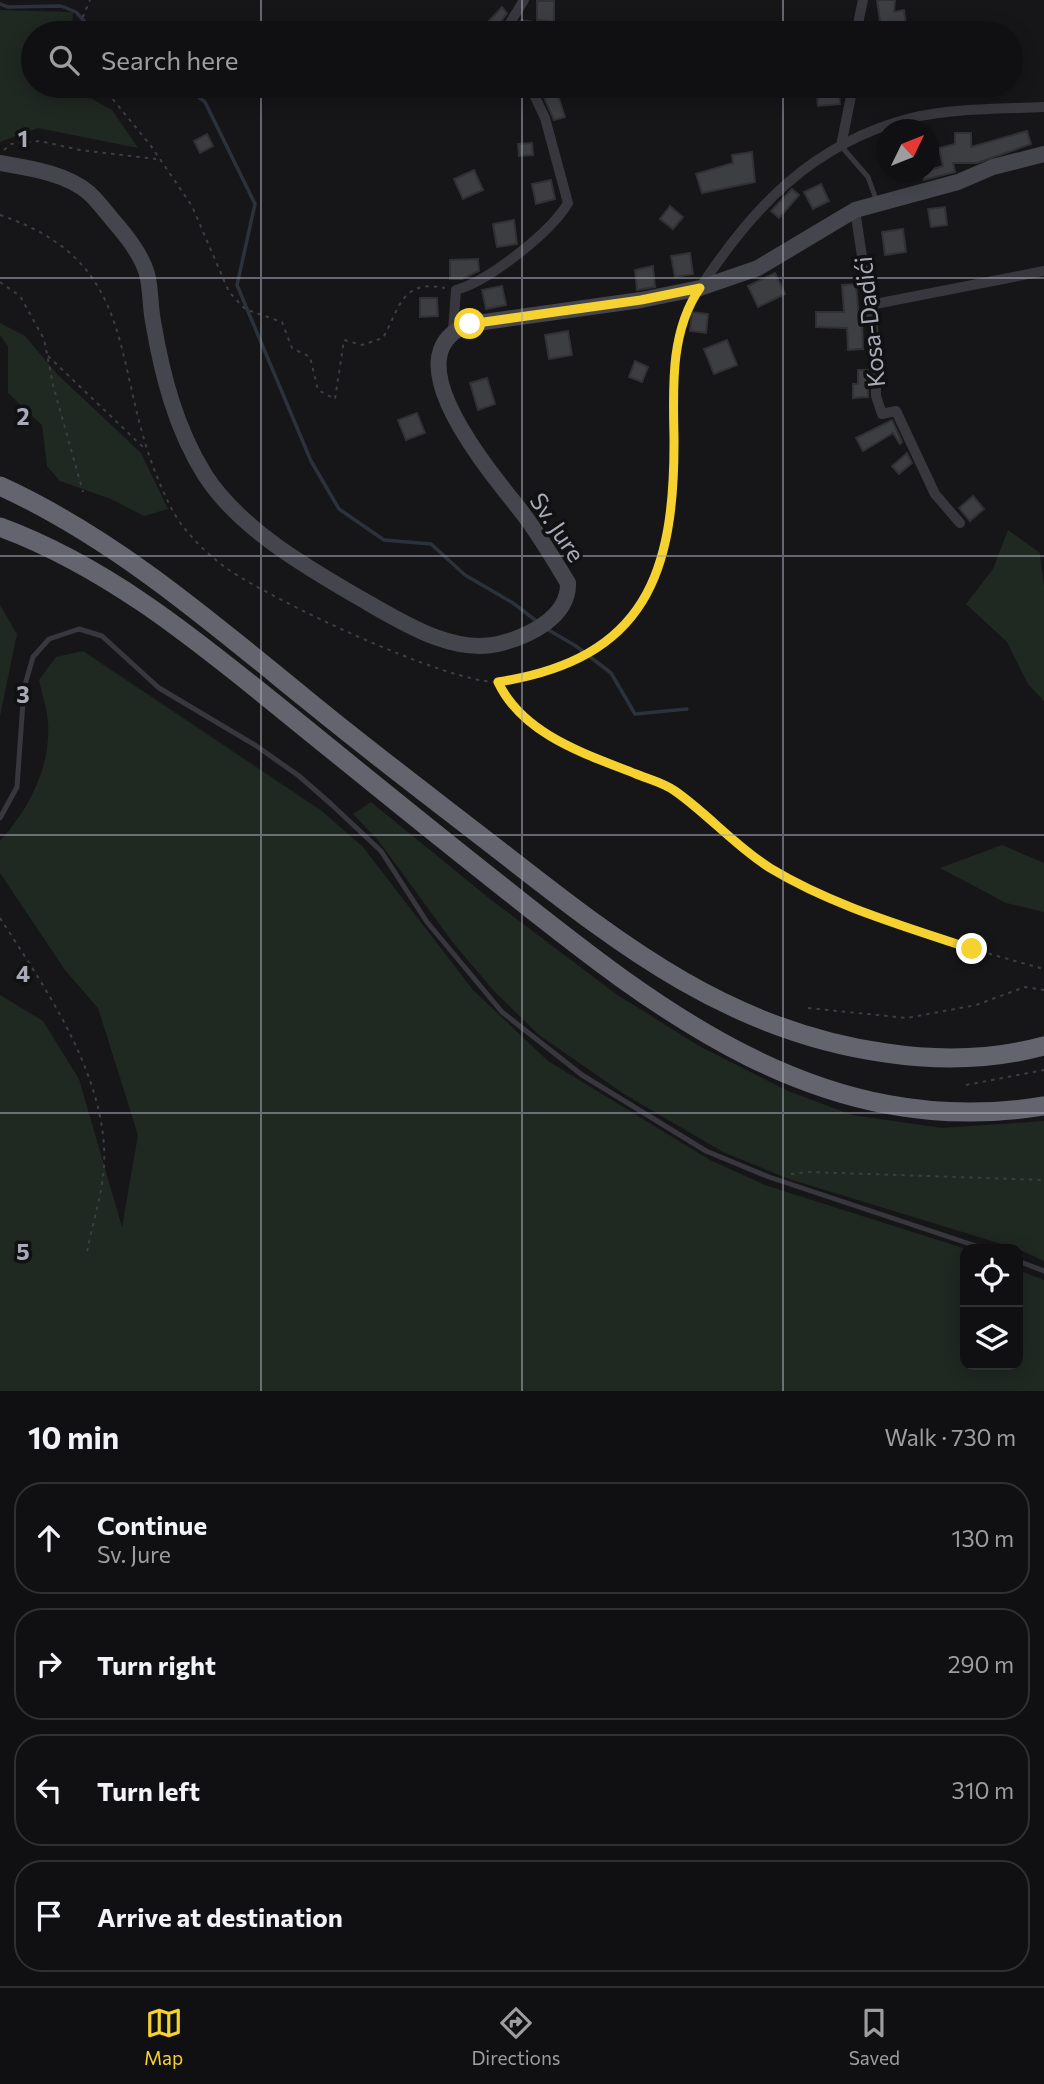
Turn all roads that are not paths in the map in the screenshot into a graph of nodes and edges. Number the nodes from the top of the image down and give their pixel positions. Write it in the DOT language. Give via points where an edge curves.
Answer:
graph roads {
  1 [pos="524,0"];
  2 [pos="863,0"];
  3 [pos="511,21"];
  4 [pos="859,21"];
  5 [pos="536,98"];
  6 [pos="851,98"];
  7 [pos="1044,107"];
  8 [pos="841,146"];
  9 [pos="1044,154"];
  10 [pos="0,163"];
  11 [pos="877,202"];
  12 [pos="855,210"];
  13 [pos="1044,271"];
  14 [pos="700,288"];
  15 [pos="870,305"];
  16 [pos="453,330"];
  17 [pos="0,486"];
  18 [pos="960,523"];
  19 [pos="0,527"];
  20 [pos="0,818"];
  21 [pos="1044,1046"];
  22 [pos="1044,1106"];
  23 [pos="970,1244"];
  24 [pos="1023,1263"];
  25 [pos="1044,1271"];
  1 -- 3 [label="street"];
  2 -- 4 [label="street"];
  5 -- 16 [label="street" via="568,203 559,218 494,273 456,290"];
  6 -- 8 [label="street"];
  7 -- 8 [label="street" via="912,118"];
  8 -- 11 [label="lane" via="868,177"];
  8 -- 14 [label="street" via="795,175 757,210"];
  9 -- 11 [label="street" via="993,167 958,183"];
  10 -- 16 [label="street, Sv. Jure" via="44,171 88,192 131,242 147,274 153,322 179,429 229,509 315,573 402,623 460,645 491,645 519,639 544,624 563,603 568,583 453,419 439,359"];
  11 -- 12 [label="street"];
  12 -- 14 [label="street" via="758,268"];
  12 -- 15 [label="street, Kosa-Dadići"];
  13 -- 15 [label="street"];
  14 -- 16 [label="street"];
  15 -- 18 [label="street, Kosa-Dadići" via="876,396 882,414 896,411 935,494"];
  17 -- 21 [label="highway" via="50,508 132,562 580,914 695,991 752,1018 839,1045 926,1058 984,1058"];
  19 -- 22 [label="highway" via="34,539 112,582 194,639 537,914 680,1018 748,1058 823,1089 902,1108 981,1112"];
  20 -- 23 [label="lane" via="17,787 24,688 33,657 49,639 79,629 102,636 159,688 299,776 361,832 381,851 427,922 502,1012 582,1075 706,1151 769,1177"];
  24 -- 25 [label="lane"];
}
